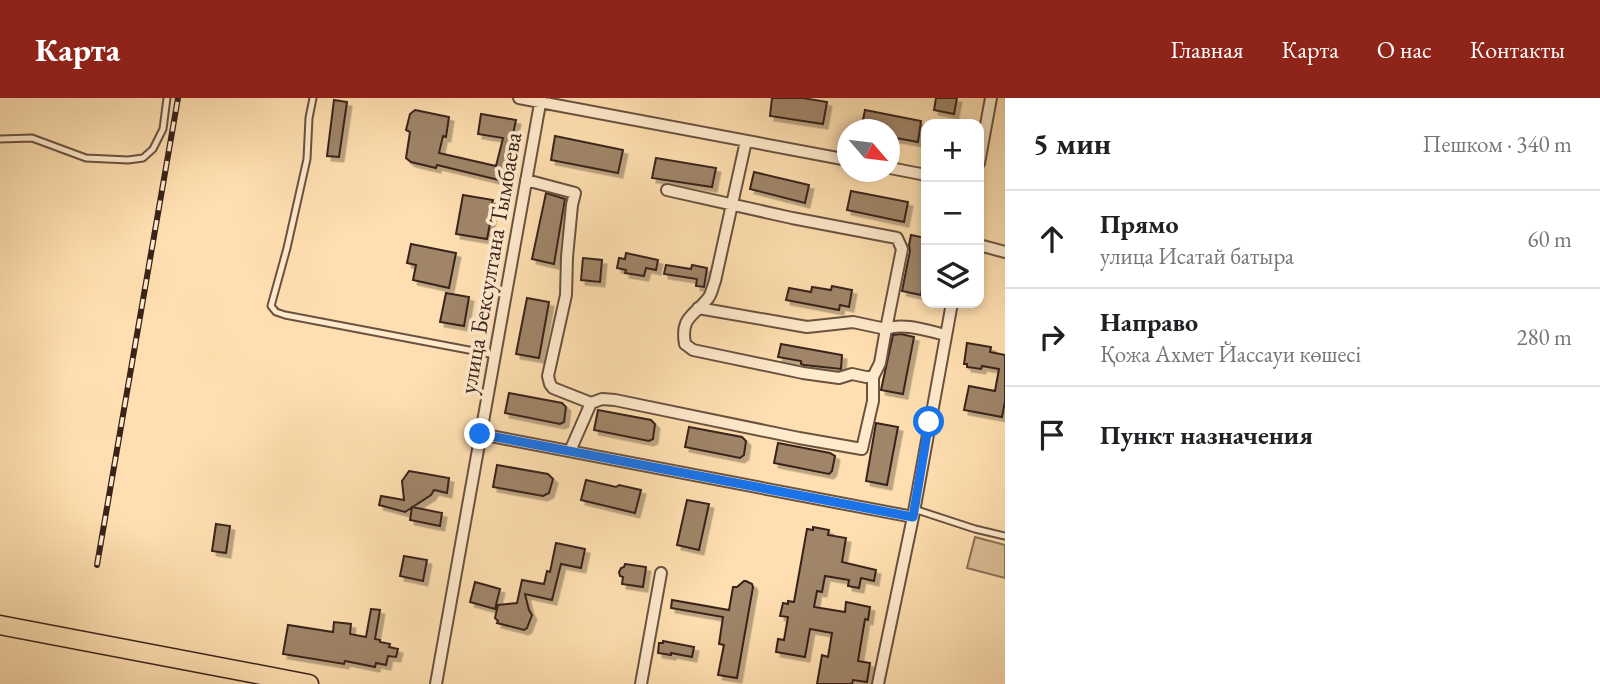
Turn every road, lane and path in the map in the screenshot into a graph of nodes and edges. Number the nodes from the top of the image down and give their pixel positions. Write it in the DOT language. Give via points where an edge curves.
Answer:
graph roads {
  1 [pos="167,98"];
  2 [pos="313,98"];
  3 [pos="519,98"];
  4 [pos="992,98"];
  5 [pos="541,100"];
  6 [pos="984,138"];
  7 [pos="0,139"];
  8 [pos="746,141"];
  9 [pos="837,158"];
  10 [pos="900,170"];
  11 [pos="921,174"];
  12 [pos="526,180"];
  13 [pos="667,190"];
  14 [pos="731,204"];
  15 [pos="982,245"];
  16 [pos="1005,252"];
  17 [pos="698,308"];
  18 [pos="951,308"];
  19 [pos="886,329"];
  20 [pos="946,335"];
  21 [pos="495,355"];
  22 [pos="873,377"];
  23 [pos="591,403"];
  24 [pos="480,434"];
  25 [pos="570,451"];
  26 [pos="914,513"];
  27 [pos="1005,536"];
  28 [pos="661,573"];
  29 [pos="0,625"];
  30 [pos="309,684"];
  31 [pos="436,684"];
  32 [pos="641,684"];
  33 [pos="878,684"];
  1 -- 7 [label="lane" via="163,130 143,158 86,158 33,138"];
  2 -- 21 [label="lane" via="307,159 271,306 285,315"];
  3 -- 5 [label="street"];
  4 -- 6 [label="street"];
  5 -- 8 [label="street"];
  5 -- 12 [label="street, улица Бексултана Тымбаева"];
  8 -- 9 [label="street"];
  8 -- 14 [label="street"];
  10 -- 11 [label="street"];
  12 -- 21 [label="street, улица Бексултана Тымбаева"];
  12 -- 23 [label="street" via="575,193 566,295 548,376 553,388"];
  13 -- 14 [label="street"];
  14 -- 17 [label="street" via="710,295"];
  14 -- 19 [label="street" via="897,238 902,249"];
  15 -- 16 [label="street"];
  17 -- 19 [label="street" via="807,327 853,322"];
  17 -- 22 [label="street" via="689,316 683,334 685,344 693,350 803,373"];
  18 -- 20 [label="street"];
  19 -- 20 [label="street" via="914,328"];
  19 -- 22 [label="street"];
  20 -- 26 [label="street"];
  21 -- 24 [label="street, улица Бексултана Тымбаева"];
  22 -- 23 [label="street" via="873,401 862,449 615,400"];
  23 -- 25 [label="street"];
  24 -- 25 [label="street"];
  24 -- 31 [label="street, улица Бексултана Тымбаева"];
  25 -- 26 [label="street"];
  26 -- 27 [label="lane"];
  26 -- 33 [label="street"];
  28 -- 32 [label="street"];
  29 -- 30 [label="main road"];
}
